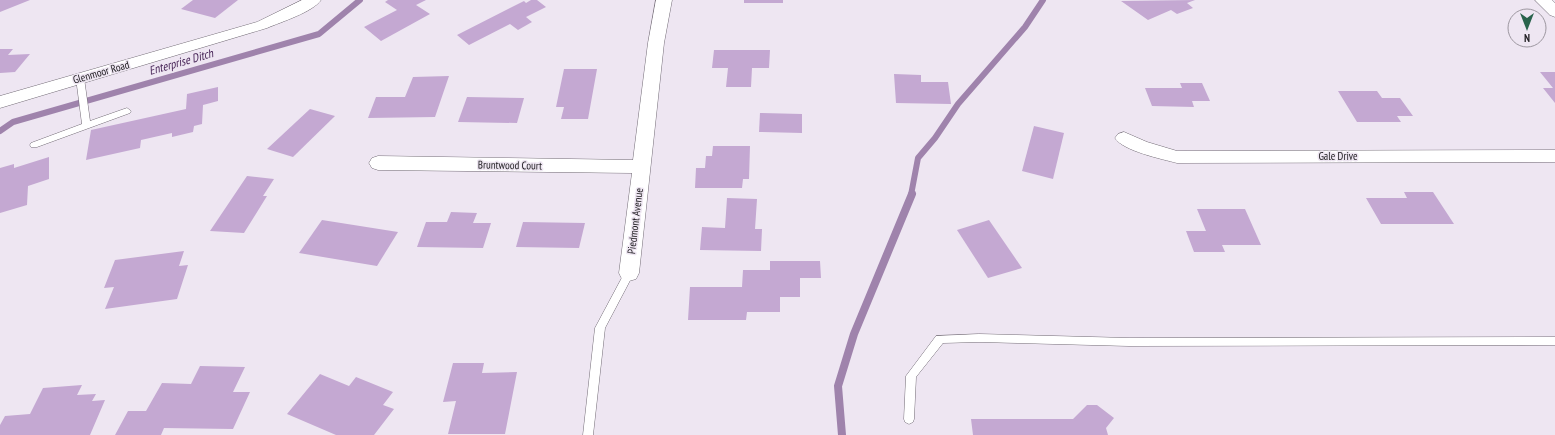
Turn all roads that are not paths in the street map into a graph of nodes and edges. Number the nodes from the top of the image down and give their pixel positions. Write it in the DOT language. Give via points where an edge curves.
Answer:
graph roads {
  1 [pos="313,0"];
  2 [pos="664,0"];
  3 [pos="1543,0"];
  4 [pos="1555,12"];
  5 [pos="80,78"];
  6 [pos="0,102"];
  7 [pos="127,111"];
  8 [pos="86,125"];
  9 [pos="1124,138"];
  10 [pos="34,145"];
  11 [pos="1555,156"];
  12 [pos="378,163"];
  13 [pos="642,167"];
  14 [pos="629,273"];
  15 [pos="1555,341"];
  16 [pos="909,419"];
  17 [pos="588,435"];
  1 -- 5 [label="street, Glenmoor Road" via="262,25"];
  2 -- 13 [label="street, Piedmont Avenue" via="656,43"];
  3 -- 4 [label="street"];
  5 -- 6 [label="street, Glenmoor Road"];
  5 -- 8 [label="lane"];
  7 -- 8 [label="lane"];
  8 -- 10 [label="lane"];
  9 -- 11 [label="street, Gale Drive" via="1177,157"];
  12 -- 13 [label="street, Bruntwood Court"];
  13 -- 14 [label="street, Piedmont Avenue"];
  14 -- 17 [label="lane, Piedmont Avenue" via="600,328"];
  15 -- 16 [label="lane" via="1129,342 940,339 911,376"];
}
